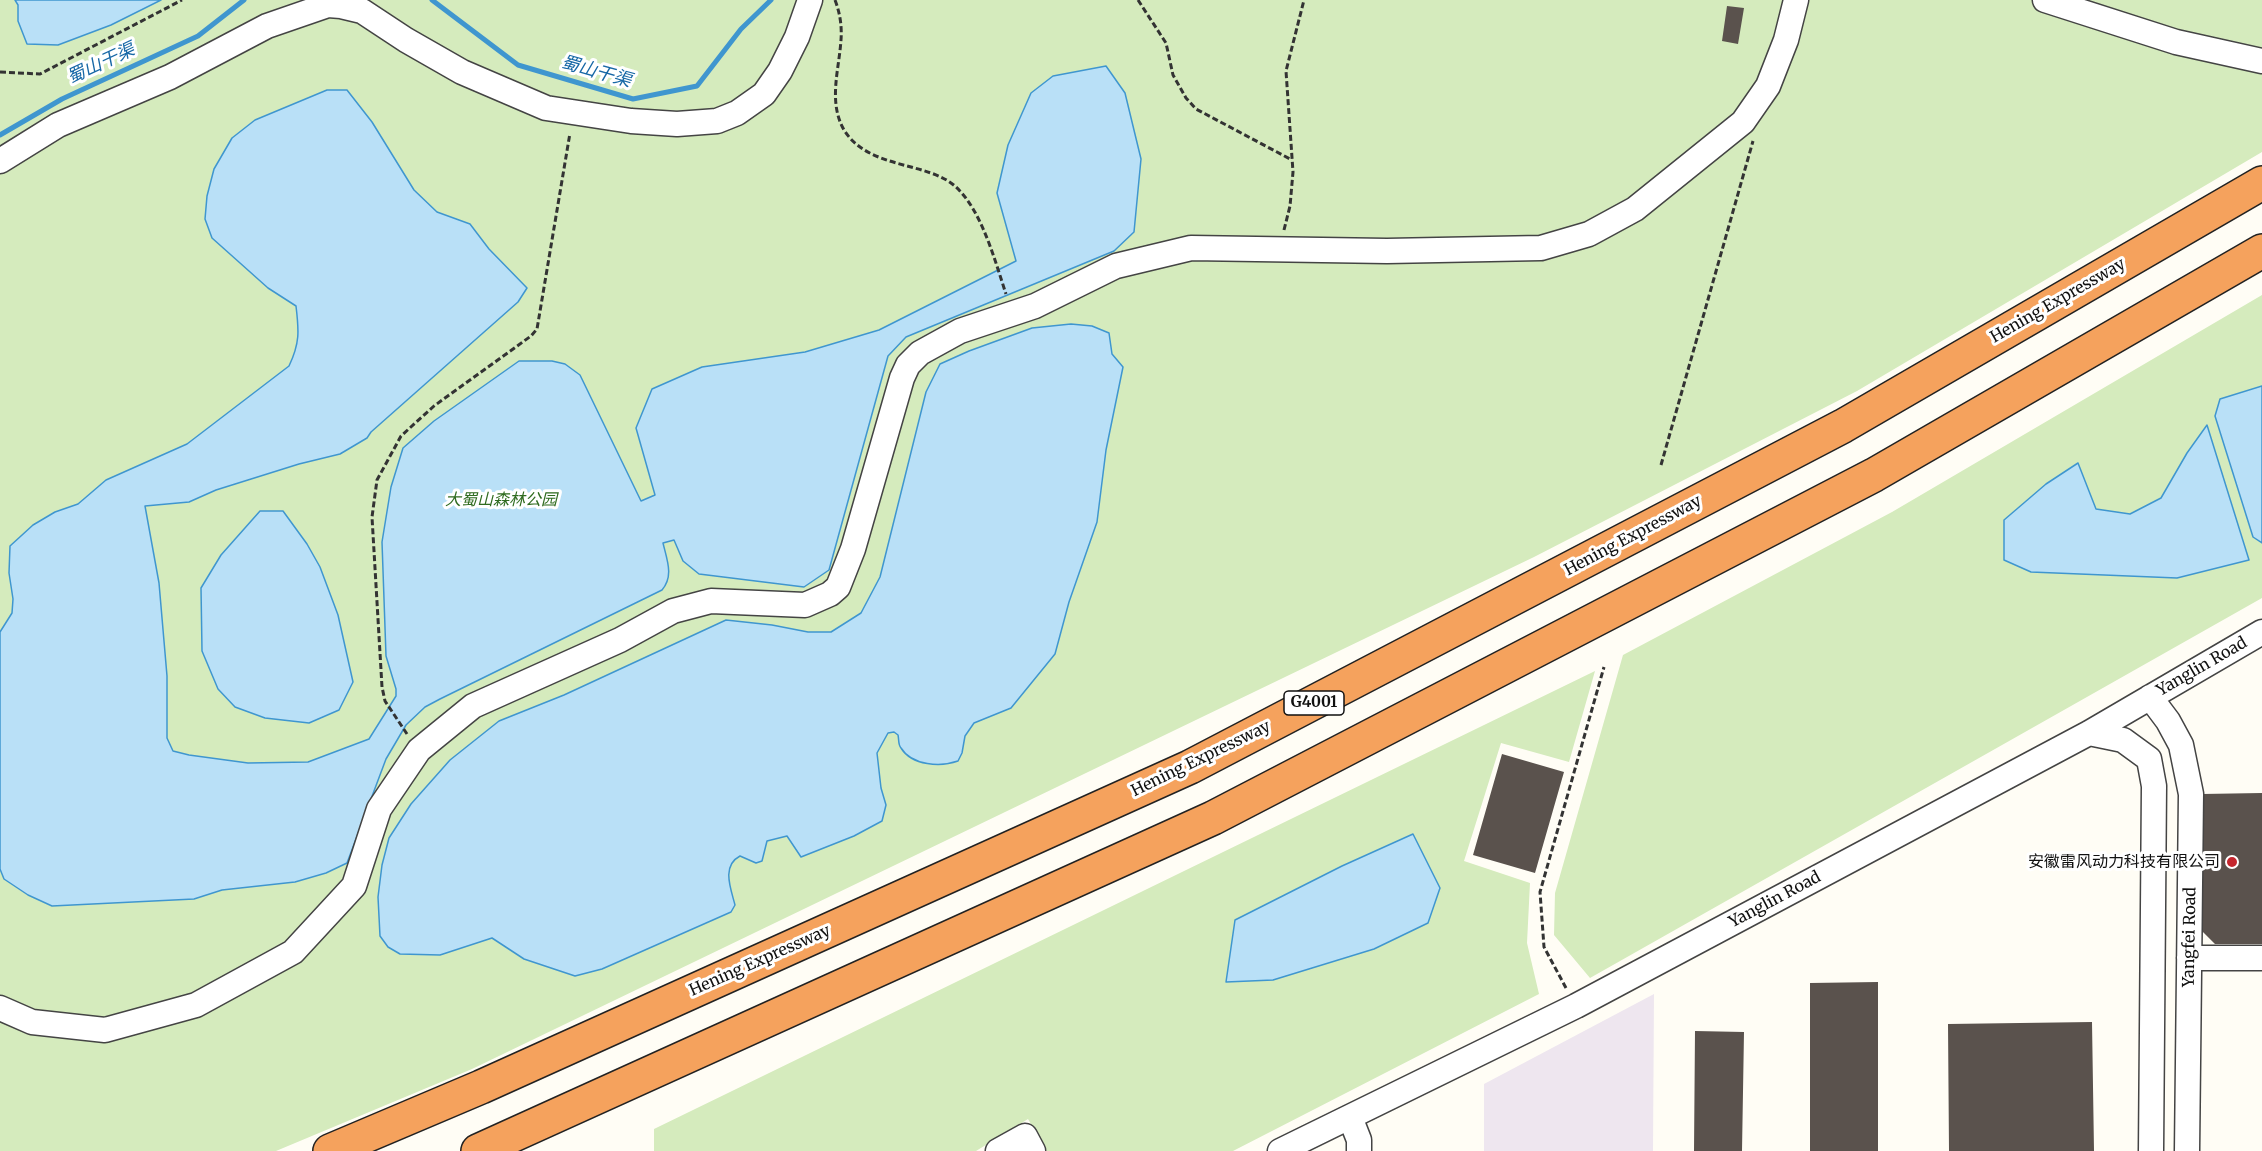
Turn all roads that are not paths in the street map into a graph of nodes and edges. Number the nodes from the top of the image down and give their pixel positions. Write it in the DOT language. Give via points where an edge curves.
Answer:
graph roads {
  1 [pos="810,0"];
  2 [pos="1796,0"];
  3 [pos="2045,0"];
  4 [pos="2262,61"];
  5 [pos="0,161"];
  6 [pos="2262,183"];
  7 [pos="2262,252"];
  8 [pos="2262,632"];
  9 [pos="2150,697"];
  10 [pos="2089,733"];
  11 [pos="2189,958"];
  12 [pos="2262,958"];
  13 [pos="0,1008"];
  14 [pos="1350,1117"];
  15 [pos="330,1151"];
  16 [pos="478,1151"];
  17 [pos="998,1151"];
  18 [pos="1033,1151"];
  19 [pos="1280,1151"];
  20 [pos="1359,1151"];
  21 [pos="2151,1151"];
  22 [pos="2187,1151"];
  1 -- 5 [label="street" via="797,37 764,94 717,122 631,122 546,108 462,72 362,11 328,5 267,26 170,77 58,125"];
  2 -- 13 [label="street" via="1768,86 1743,122 1635,210 1589,234 1541,248 1191,248 1116,266 1035,306 960,331 926,349 902,378 853,549 838,587 830,594 805,604 711,602 674,611 620,640 473,706 419,750 379,809 354,886 293,952 196,1005 105,1030 32,1022"];
  3 -- 4 [label="street" via="2176,42"];
  6 -- 15 [label="highway, Hening Expressway / G4001" via="1843,426 1190,767 481,1087"];
  7 -- 16 [label="highway" via="1874,475 1213,818"];
  8 -- 9 [label="street, Yanglin Road"];
  9 -- 10 [label="street, Yanglin Road"];
  9 -- 11 [label="street, Yangfei Road" via="2181,745 2192,794"];
  10 -- 14 [label="street, Yanglin Road" via="1576,1006"];
  10 -- 21 [label="street" via="2123,740 2149,759 2154,786"];
  11 -- 12 [label="street"];
  11 -- 22 [label="street, Yangfei Road"];
  14 -- 19 [label="street, Yanglin Road"];
  14 -- 20 [label="street"];
  17 -- 18 [label="street" via="1025,1136"];
}
